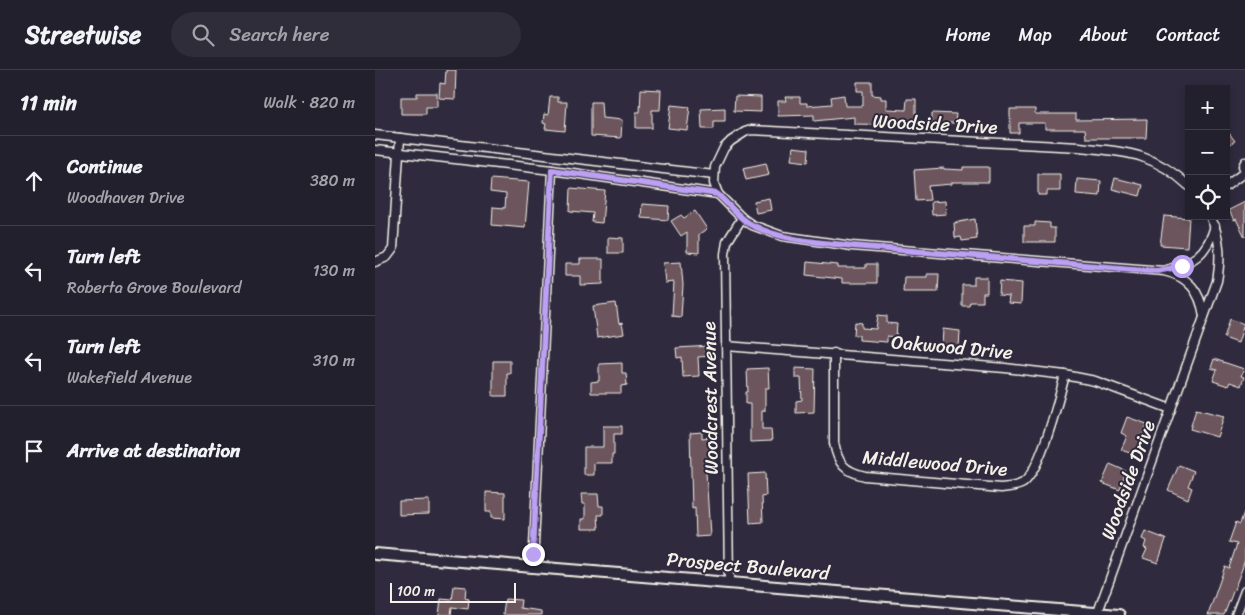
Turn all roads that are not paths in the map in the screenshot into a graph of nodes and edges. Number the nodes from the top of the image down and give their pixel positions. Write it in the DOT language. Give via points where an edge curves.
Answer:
graph roads {
  1 [pos="375,135"];
  2 [pos="400,138"];
  3 [pos="375,150"];
  4 [pos="399,153"];
  5 [pos="1245,162"];
  6 [pos="552,170"];
  7 [pos="1245,172"];
  8 [pos="714,175"];
  9 [pos="1185,183"];
  10 [pos="1230,183"];
  11 [pos="717,194"];
  12 [pos="742,218"];
  13 [pos="1213,220"];
  14 [pos="1215,225"];
  15 [pos="375,262"];
  16 [pos="1164,271"];
  17 [pos="1204,316"];
  18 [pos="725,346"];
  19 [pos="834,353"];
  20 [pos="1065,375"];
  21 [pos="1171,409"];
  22 [pos="375,554"];
  23 [pos="533,566"];
  24 [pos="729,582"];
  25 [pos="1245,591"];
  26 [pos="1098,612"];
  27 [pos="1119,615"];
  28 [pos="1236,615"];
  1 -- 2 [label="street"];
  2 -- 4 [label="street"];
  2 -- 8 [label="street"];
  3 -- 4 [label="street"];
  4 -- 6 [label="street"];
  4 -- 15 [label="street" via="395,241 387,257"];
  5 -- 7 [label="street"];
  6 -- 11 [label="street"];
  6 -- 23 [label="street"];
  7 -- 10 [label="street"];
  8 -- 9 [label="street, Woodside Drive" via="724,148 731,140 751,130 1079,147 1133,153 1166,168"];
  8 -- 11 [label="street, Woodside Drive"];
  11 -- 12 [label="street"];
  12 -- 16 [label="street" via="782,236 852,246"];
  12 -- 18 [label="street, Woodcrest Avenue" via="727,242 725,254"];
  13 -- 14 [label="street, Woodside Drive"];
  14 -- 16 [label="street" via="1210,241 1197,256 1182,266"];
  14 -- 17 [label="street, Woodside Drive" via="1220,264"];
  16 -- 17 [label="street" via="1181,277 1195,288"];
  17 -- 21 [label="street, Woodside Drive"];
  18 -- 19 [label="street, Oakwood Drive"];
  18 -- 24 [label="street, Woodcrest Avenue"];
  19 -- 20 [label="street, Oakwood Drive"];
  19 -- 20 [label="street, Middlewood Drive" via="834,443 837,457 849,470 865,476 1001,488 1024,482 1034,471 1052,424"];
  20 -- 21 [label="street, Oakwood Drive" via="1095,381"];
  21 -- 26 [label="street, Woodside Drive"];
  22 -- 23 [label="main road, Prospect Boulevard"];
  23 -- 24 [label="main road, Prospect Boulevard"];
  24 -- 26 [label="main road, Prospect Boulevard"];
  25 -- 28 [label="street"];
  26 -- 27 [label="main road, Prospect Boulevard"];
}
